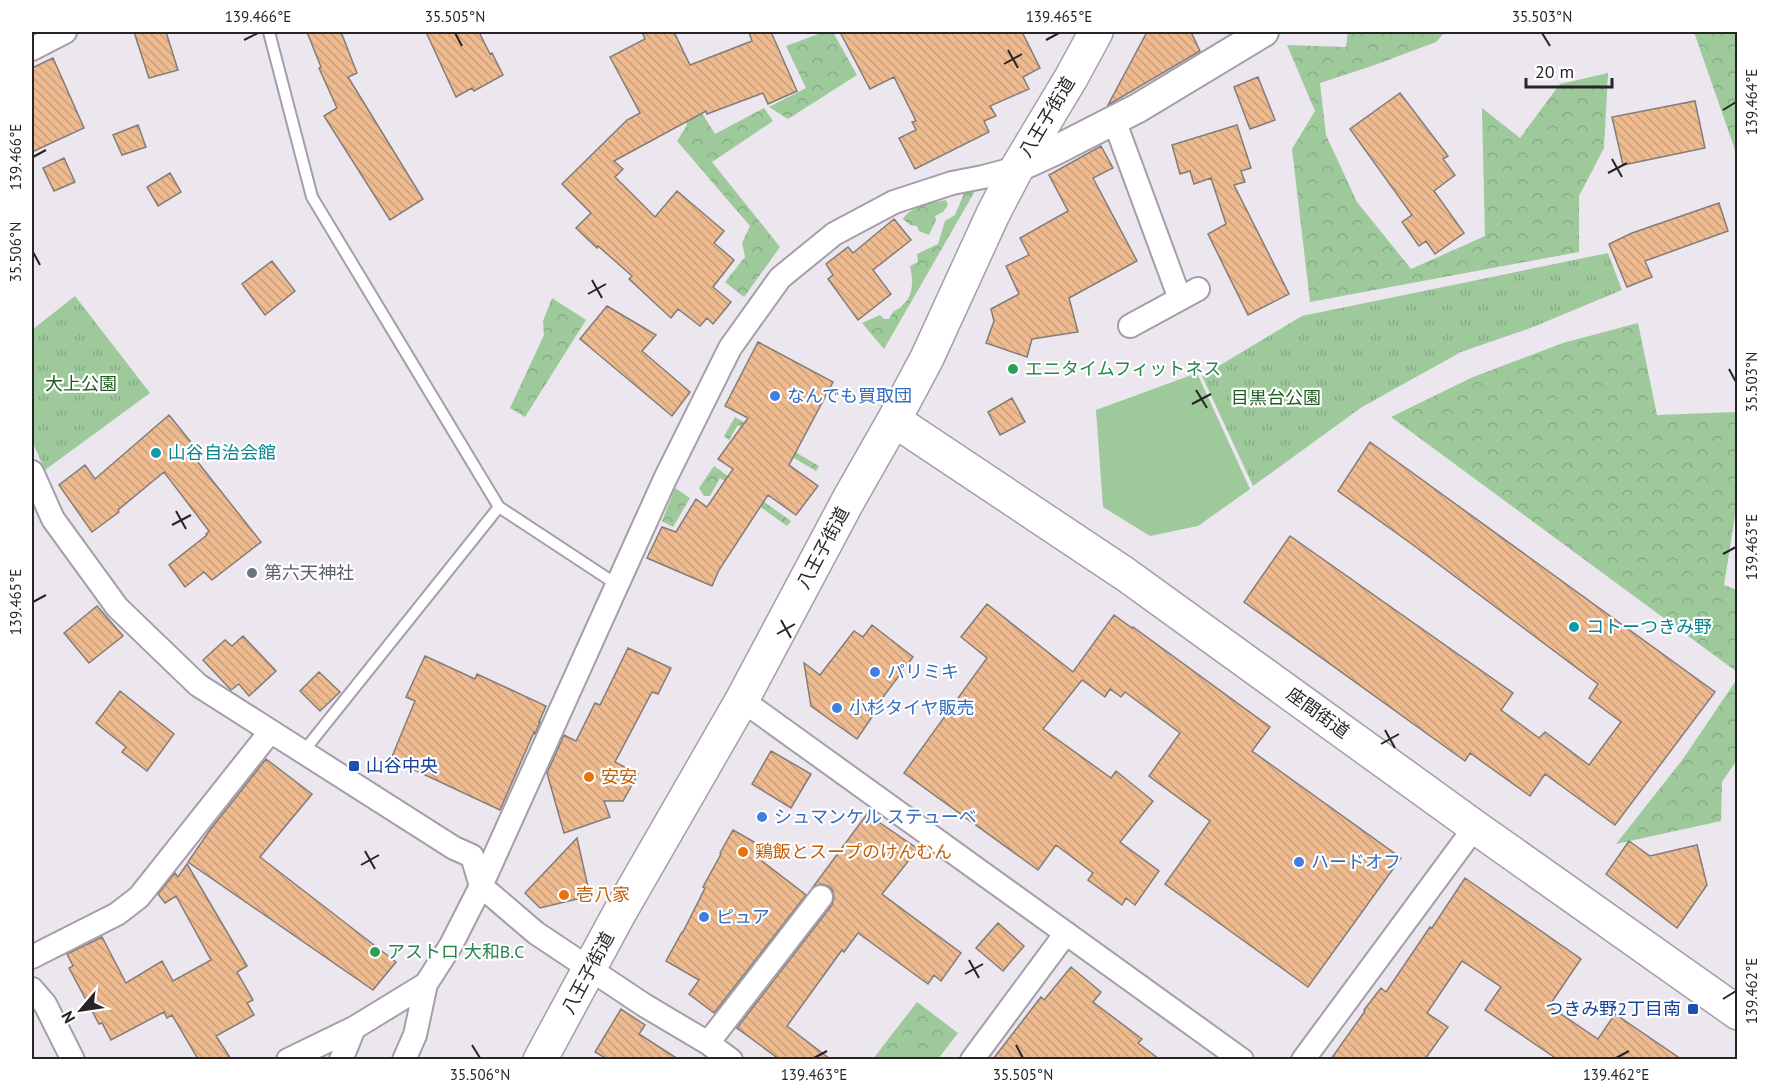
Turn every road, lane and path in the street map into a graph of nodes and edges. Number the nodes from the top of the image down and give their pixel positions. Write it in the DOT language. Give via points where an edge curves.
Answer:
graph roads {
  1 [pos="65,32"];
  2 [pos="269,32"];
  3 [pos="1096,32"];
  4 [pos="1264,32"];
  5 [pos="32,49"];
  6 [pos="1114,120"];
  7 [pos="1017,168"];
  8 [pos="1130,326"];
  9 [pos="894,420"];
  10 [pos="32,472"];
  11 [pos="499,507"];
  12 [pos="616,584"];
  13 [pos="742,700"];
  14 [pos="270,732"];
  15 [pos="303,752"];
  16 [pos="1474,826"];
  17 [pos="481,886"];
  18 [pos="821,897"];
  19 [pos="1066,933"];
  20 [pos="32,957"];
  21 [pos="589,967"];
  22 [pos="426,984"];
  23 [pos="32,989"];
  24 [pos="1737,1013"];
  25 [pos="354,1028"];
  26 [pos="708,1043"];
  27 [pos="73,1059"];
  28 [pos="288,1059"];
  29 [pos="340,1059"];
  30 [pos="404,1059"];
  31 [pos="540,1059"];
  32 [pos="731,1059"];
  33 [pos="972,1059"];
  34 [pos="1242,1059"];
  35 [pos="1303,1059"];
  1 -- 5 [label="street"];
  2 -- 11 [label="lane" via="312,197"];
  3 -- 7 [label="main road, 八王子街道"];
  4 -- 6 [label="street"];
  6 -- 7 [label="street"];
  6 -- 8 [label="street" via="1189,294"];
  7 -- 9 [label="main road, 八王子街道"];
  7 -- 12 [label="street" via="894,202 834,234 780,278 730,348"];
  9 -- 13 [label="main road, 八王子街道"];
  9 -- 16 [label="main road, 座間街道" via="1125,574"];
  10 -- 14 [label="street" via="52,519 117,608 198,685"];
  11 -- 12 [label="lane"];
  11 -- 15 [label="lane"];
  12 -- 17 [label="street"];
  13 -- 19 [label="street"];
  13 -- 21 [label="main road, 八王子街道"];
  14 -- 15 [label="street"];
  14 -- 20 [label="street" via="139,897 117,914"];
  15 -- 17 [label="street" via="472,856"];
  16 -- 24 [label="main road, 座間街道"];
  16 -- 35 [label="street"];
  17 -- 21 [label="street" via="536,933"];
  17 -- 22 [label="street"];
  18 -- 26 [label="street"];
  19 -- 33 [label="street"];
  19 -- 34 [label="street"];
  21 -- 26 [label="street"];
  21 -- 31 [label="main road, 八王子街道"];
  22 -- 25 [label="street"];
  22 -- 30 [label="street" via="415,1035"];
  23 -- 27 [label="street" via="45,1005"];
  25 -- 28 [label="street"];
  25 -- 29 [label="street"];
  26 -- 32 [label="street"];
}
